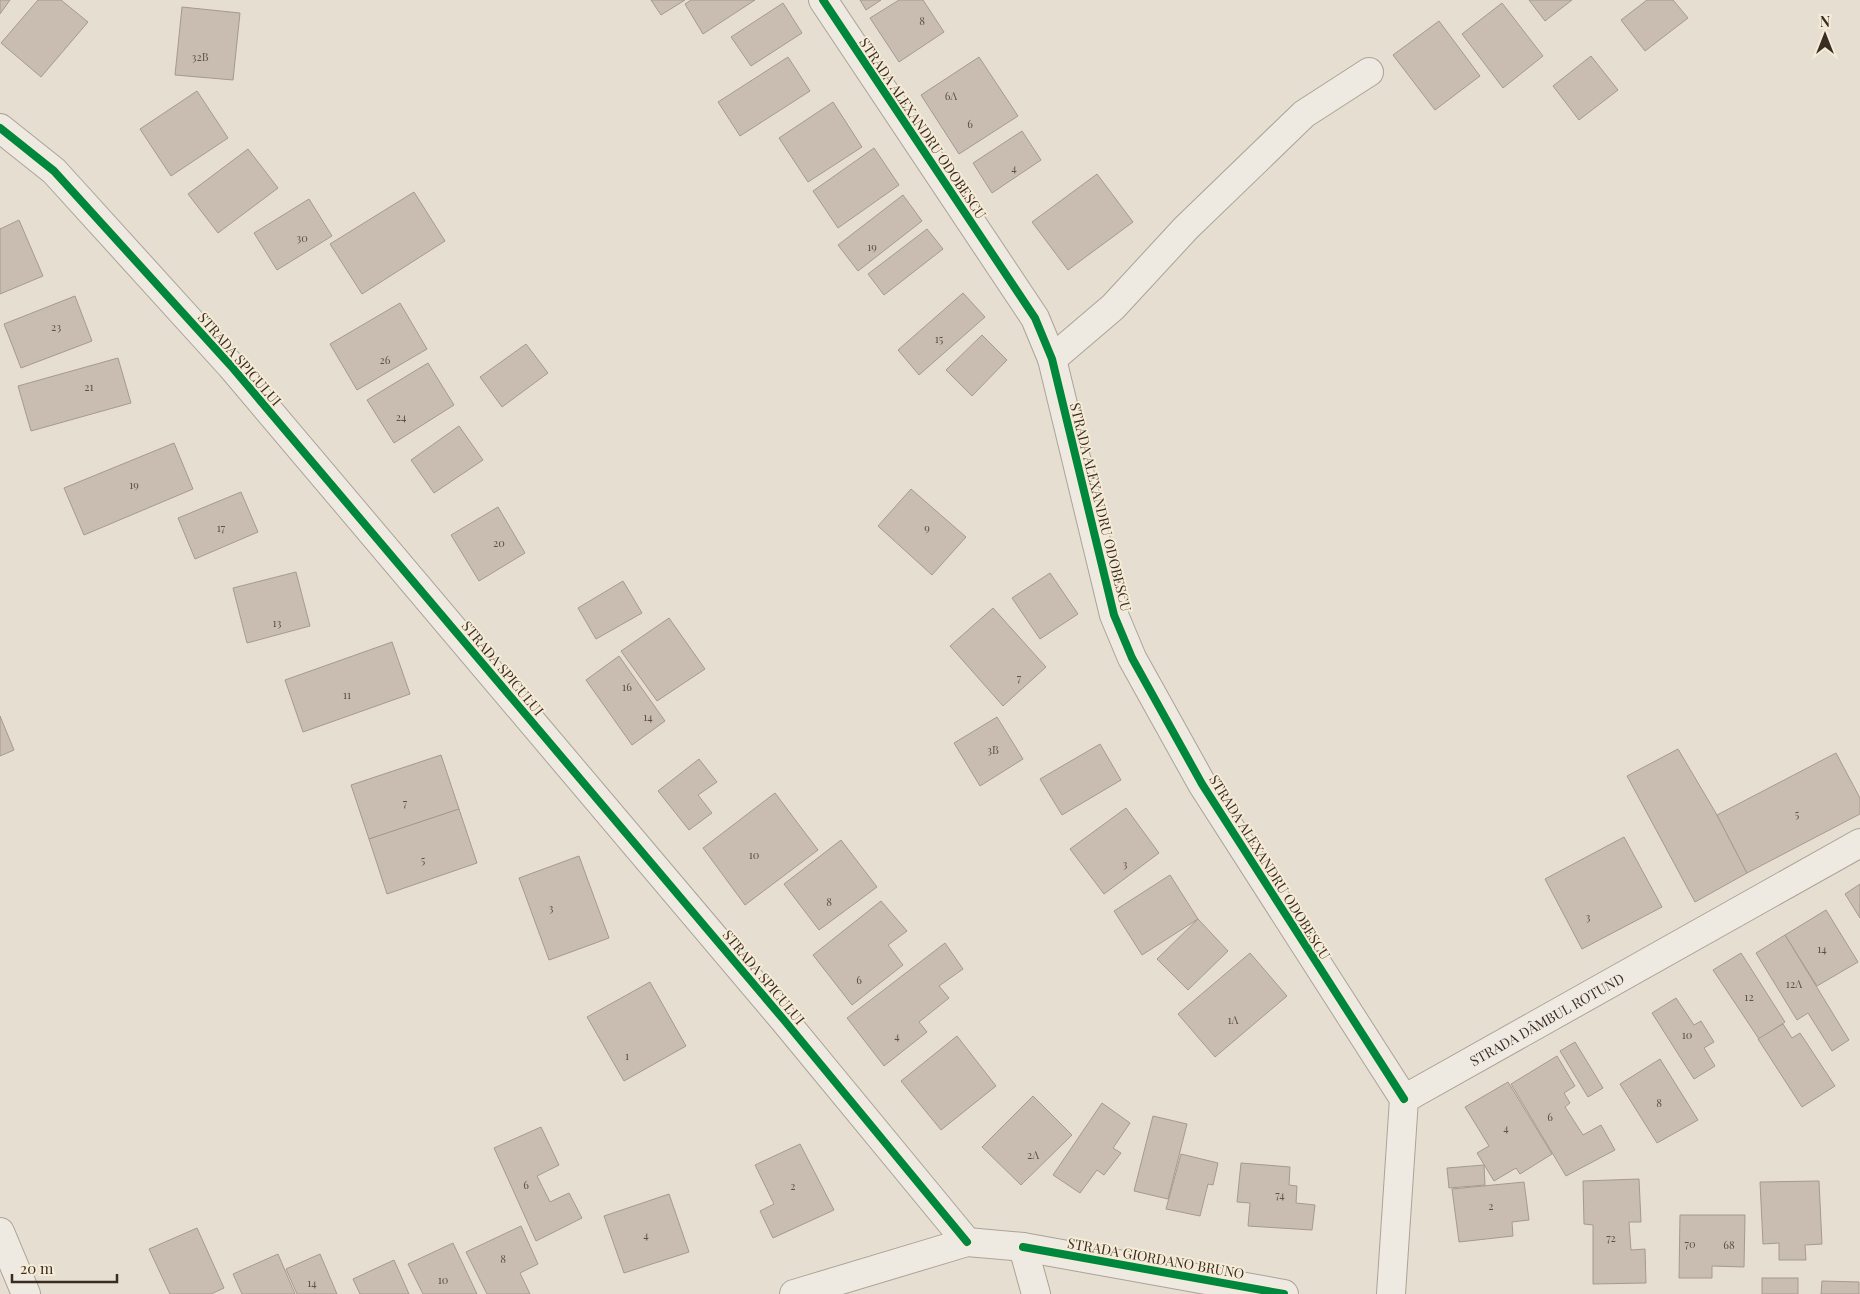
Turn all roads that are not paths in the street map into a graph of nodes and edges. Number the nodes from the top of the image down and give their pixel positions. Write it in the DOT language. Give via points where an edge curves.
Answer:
graph roads {
  1 [pos="823,0"];
  2 [pos="1368,72"];
  3 [pos="0,128"];
  4 [pos="1052,359"];
  5 [pos="1860,842"];
  6 [pos="1404,1099"];
  7 [pos="0,1232"];
  8 [pos="967,1242"];
  9 [pos="1023,1247"];
  10 [pos="26,1294"];
  11 [pos="794,1294"];
  12 [pos="1036,1294"];
  13 [pos="1284,1294"];
  14 [pos="1391,1294"];
  1 -- 4 [label="street, STRADA ALEXANDRU ODOBESCU" via="1035,318"];
  2 -- 4 [label="street" via="1304,114 1186,228 1113,307"];
  3 -- 8 [label="street, STRADA SPICULUI" via="54,171 232,366 784,1020"];
  4 -- 6 [label="street, STRADA ALEXANDRU ODOBESCU" via="1114,615 1132,658 1202,784"];
  5 -- 6 [label="street, STRADA DÂMBUL ROTUND"];
  6 -- 14 [label="street"];
  7 -- 10 [label="street"];
  8 -- 9 [label="street, STRADA GIORDANO BRUNO"];
  8 -- 11 [label="street"];
  9 -- 12 [label="street"];
  9 -- 13 [label="street, STRADA GIORDANO BRUNO"];
}
